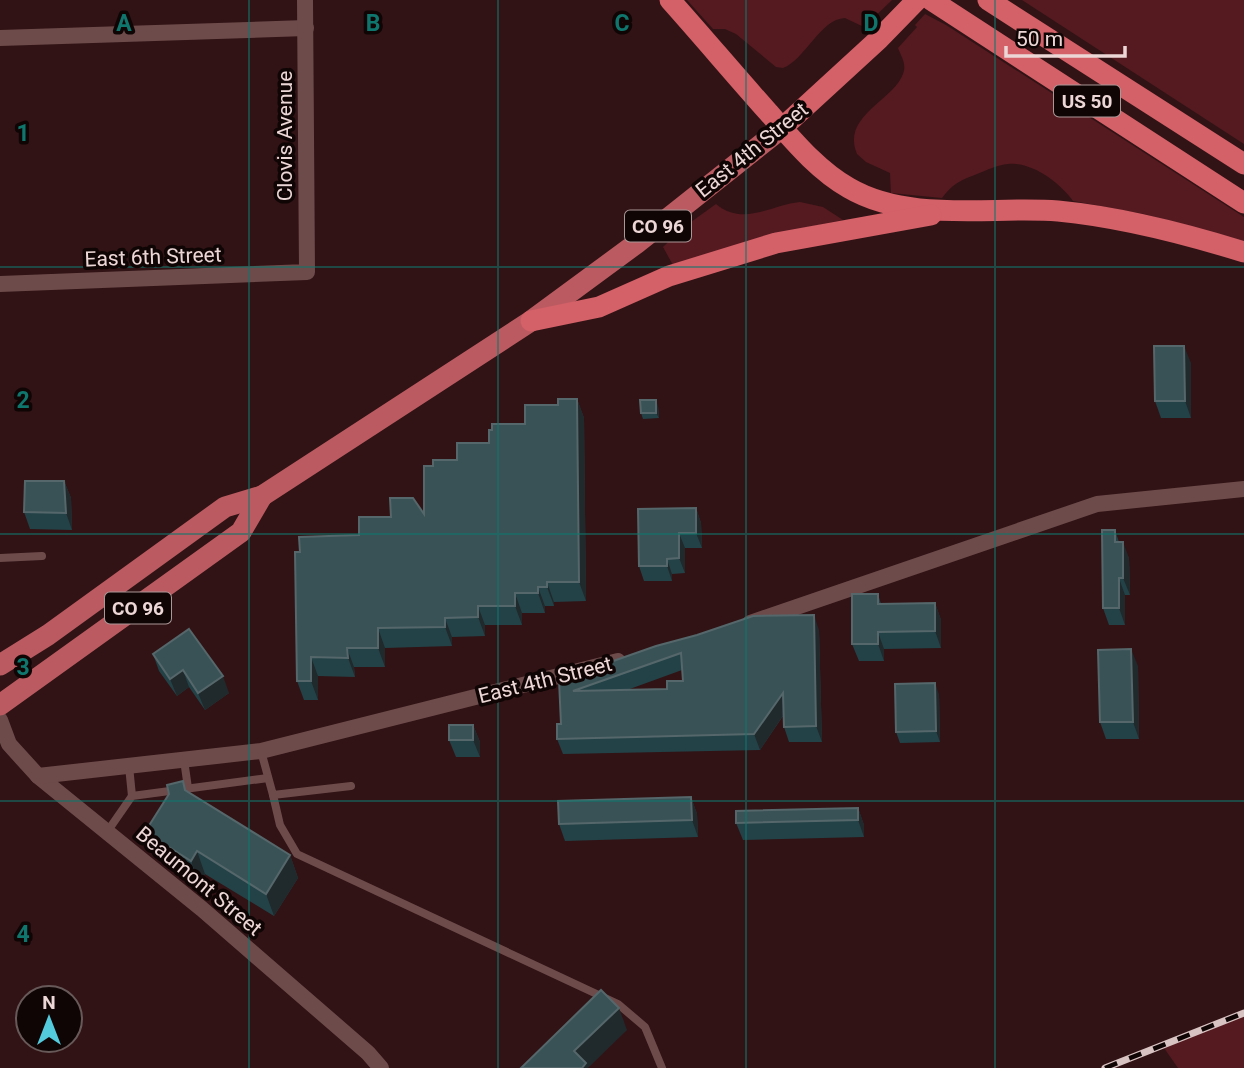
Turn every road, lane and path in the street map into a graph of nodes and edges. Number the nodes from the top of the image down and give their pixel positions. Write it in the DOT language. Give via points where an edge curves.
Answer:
graph roads {
  1 [pos="305,0"];
  2 [pos="670,0"];
  3 [pos="918,0"];
  4 [pos="931,0"];
  5 [pos="989,0"];
  6 [pos="306,28"];
  7 [pos="0,38"];
  8 [pos="782,128"];
  9 [pos="1244,164"];
  10 [pos="1244,203"];
  11 [pos="953,210"];
  12 [pos="1244,252"];
  13 [pos="307,272"];
  14 [pos="0,284"];
  15 [pos="531,321"];
  16 [pos="1244,489"];
  17 [pos="262,496"];
  18 [pos="42,556"];
  19 [pos="0,558"];
  20 [pos="738,627"];
  21 [pos="633,658"];
  22 [pos="0,666"];
  23 [pos="0,705"];
  24 [pos="0,720"];
  25 [pos="261,751"];
  26 [pos="184,760"];
  27 [pos="129,766"];
  28 [pos="38,776"];
  29 [pos="268,778"];
  30 [pos="351,786"];
  31 [pos="188,788"];
  32 [pos="273,795"];
  33 [pos="132,796"];
  34 [pos="107,832"];
  35 [pos="381,1068"];
  36 [pos="662,1068"];
  1 -- 6 [label="street, Clovis Avenue"];
  2 -- 8 [label="highway"];
  3 -- 8 [label="highway, East 4th Street / CO 96"];
  4 -- 10 [label="highway, US 50"];
  5 -- 9 [label="highway, US 50"];
  6 -- 7 [label="street"];
  6 -- 13 [label="street, Clovis Avenue"];
  8 -- 11 [label="highway" via="819,166 850,189 884,202"];
  8 -- 15 [label="main road, East 4th Street / CO 96"];
  11 -- 12 [label="highway, CO 96" via="1056,211 1115,218"];
  11 -- 15 [label="highway, CO 96" via="776,243 669,276 599,307"];
  13 -- 14 [label="street, East 6th Street"];
  15 -- 17 [label="main road, East 4th Street / CO 96"];
  16 -- 20 [label="street" via="1097,504"];
  17 -- 22 [label="main road, East 4th Street / CO 96" via="225,507"];
  17 -- 23 [label="main road, East 4th Street / CO 96" via="241,532"];
  18 -- 19 [label="lane"];
  21 -- 25 [label="street, East 4th Street"];
  24 -- 28 [label="street, Beaumont Street" via="9,744"];
  25 -- 26 [label="street, East 4th Street"];
  25 -- 29 [label="lane"];
  26 -- 27 [label="street, East 4th Street"];
  26 -- 31 [label="lane"];
  27 -- 28 [label="street, East 4th Street"];
  27 -- 33 [label="lane"];
  28 -- 34 [label="street, Beaumont Street"];
  29 -- 31 [label="lane"];
  29 -- 32 [label="lane"];
  30 -- 32 [label="lane"];
  31 -- 33 [label="lane"];
  32 -- 36 [label="lane" via="280,825 297,854 618,1004 645,1027"];
  33 -- 34 [label="lane"];
  34 -- 35 [label="street, Beaumont Street" via="202,909"];
}
